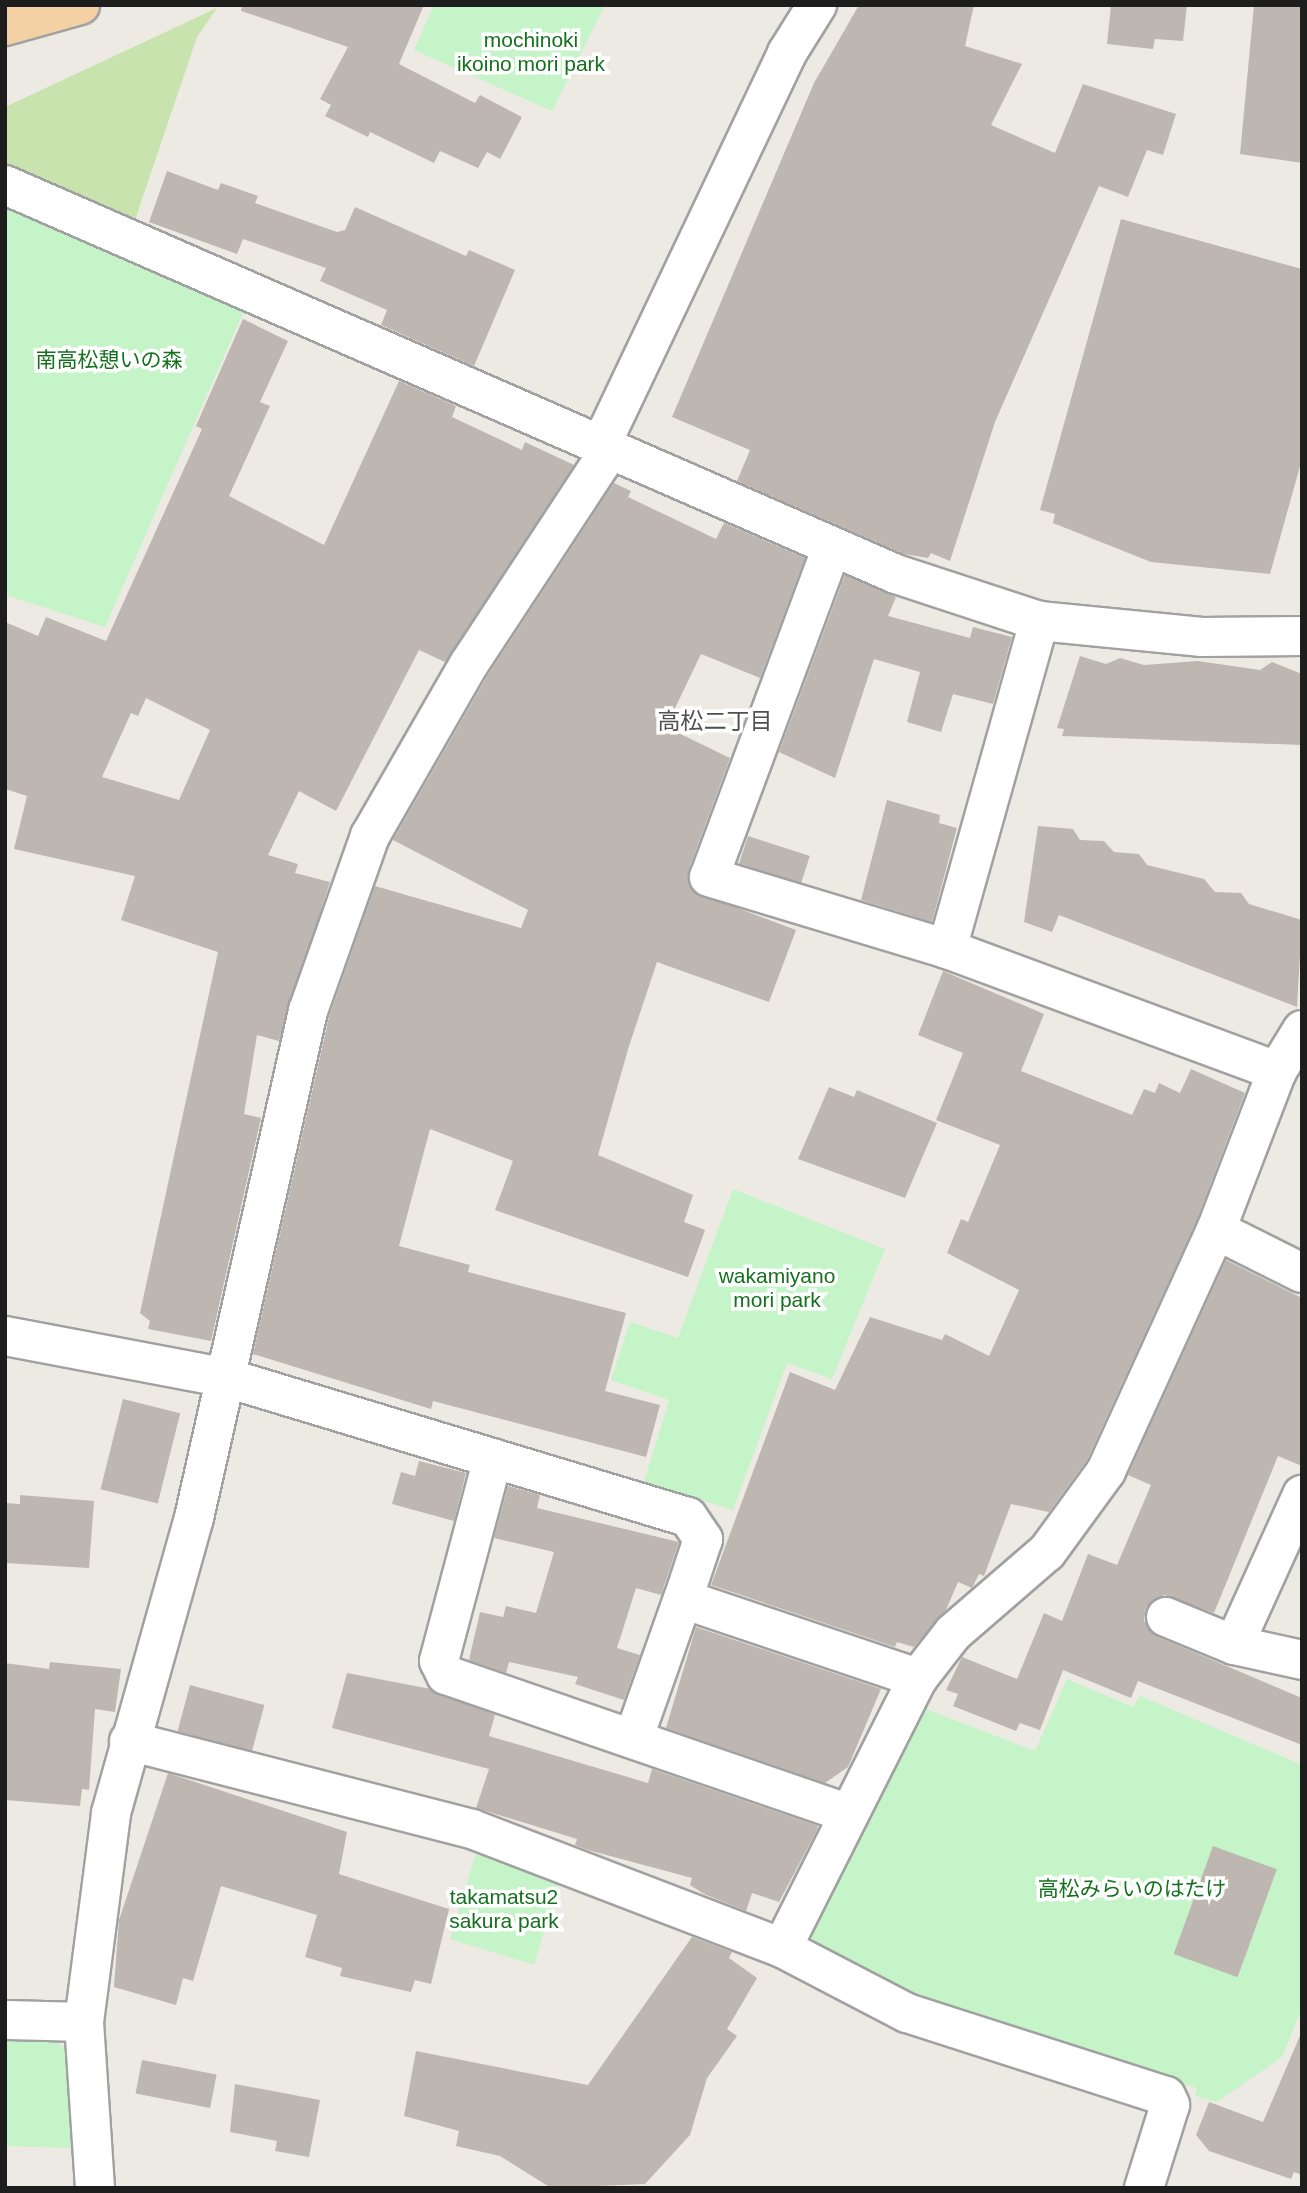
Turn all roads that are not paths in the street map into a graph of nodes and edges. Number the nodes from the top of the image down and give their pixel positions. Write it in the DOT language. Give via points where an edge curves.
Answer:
graph roads {
  1 [pos="21,5"];
  2 [pos="80,5"];
  3 [pos="817,5"];
  4 [pos="5,13"];
  5 [pos="5,26"];
  6 [pos="5,185"];
  7 [pos="606,447"];
  8 [pos="832,547"];
  9 [pos="1039,621"];
  10 [pos="1302,636"];
  11 [pos="947,949"];
  12 [pos="1302,1030"];
  13 [pos="1277,1071"];
  14 [pos="1216,1230"];
  15 [pos="1302,1273"];
  16 [pos="5,1336"];
  17 [pos="227,1378"];
  18 [pos="493,1458"];
  19 [pos="1302,1495"];
  20 [pos="683,1599"];
  21 [pos="1166,1617"];
  22 [pos="1234,1645"];
  23 [pos="1302,1660"];
  24 [pos="918,1678"];
  25 [pos="634,1737"];
  26 [pos="129,1741"];
  27 [pos="849,1814"];
  28 [pos="782,1948"];
  29 [pos="5,2020"];
  30 [pos="84,2022"];
  31 [pos="95,2188"];
  32 [pos="1144,2188"];
  1 -- 4 [label="main road"];
  2 -- 5 [label="main road"];
  3 -- 7 [label="street" via="787,53"];
  6 -- 7 [label="street" via="122,231"];
  7 -- 8 [label="street"];
  7 -- 17 [label="street" via="470,664 370,836 307,1011"];
  8 -- 9 [label="street"];
  8 -- 11 [label="street" via="709,877"];
  9 -- 10 [label="street" via="1202,637"];
  9 -- 11 [label="street"];
  11 -- 13 [label="street"];
  12 -- 13 [label="street"];
  13 -- 14 [label="street"];
  14 -- 15 [label="street"];
  14 -- 24 [label="street" via="1106,1471 1078,1514 1047,1552 953,1633"];
  16 -- 17 [label="street"];
  17 -- 18 [label="street"];
  17 -- 26 [label="street" via="194,1518"];
  18 -- 20 [label="street" via="688,1517 703,1539"];
  18 -- 25 [label="street" via="440,1668"];
  19 -- 22 [label="street"];
  20 -- 24 [label="street"];
  20 -- 25 [label="street"];
  21 -- 22 [label="street"];
  22 -- 23 [label="street"];
  24 -- 27 [label="street"];
  25 -- 27 [label="street"];
  26 -- 28 [label="street" via="472,1829"];
  26 -- 30 [label="street" via="86,1964"];
  27 -- 28 [label="street"];
  28 -- 32 [label="street" via="907,2013 1166,2096 1170,2105"];
  29 -- 30 [label="street"];
  30 -- 31 [label="street"];
}
